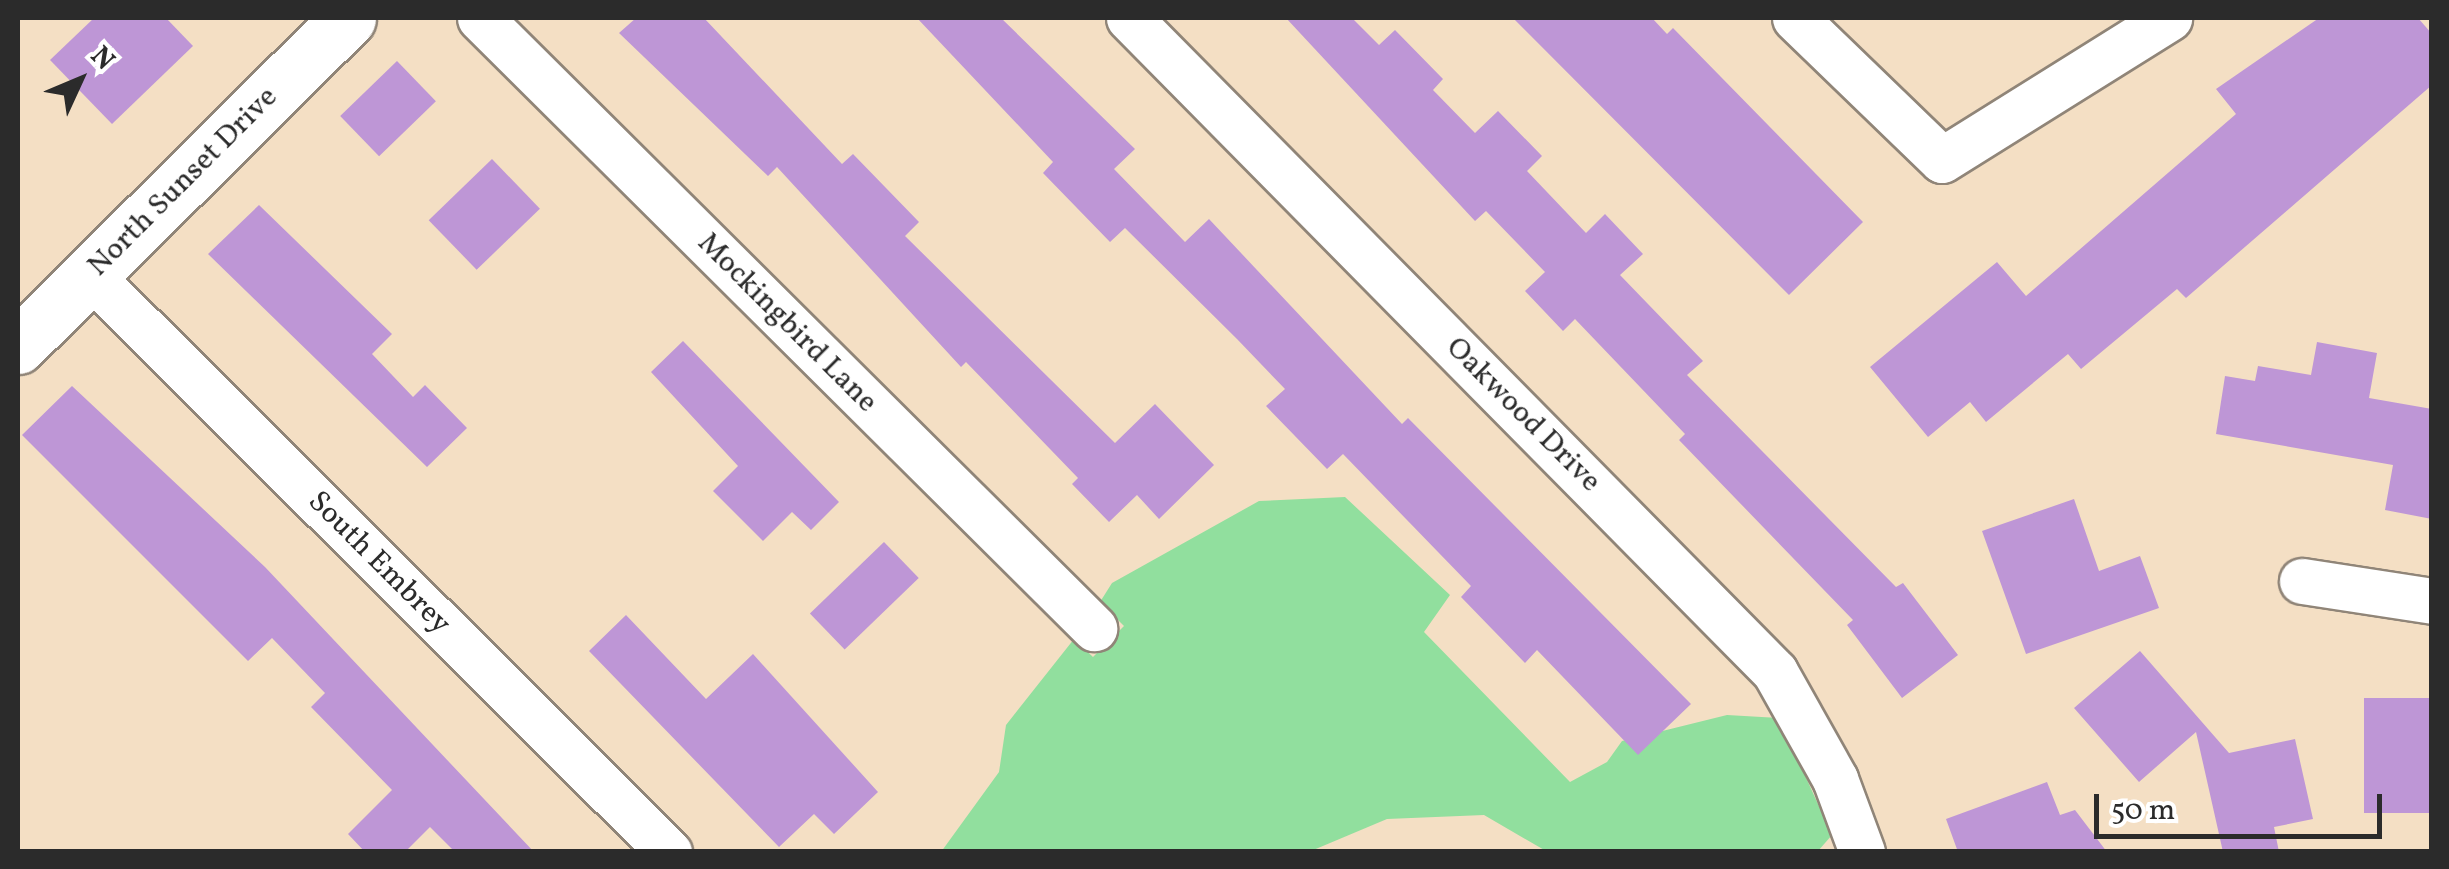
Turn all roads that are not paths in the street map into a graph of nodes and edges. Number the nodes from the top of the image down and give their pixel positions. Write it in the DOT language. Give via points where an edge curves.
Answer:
graph roads {
  1 [pos="348,18"];
  2 [pos="480,18"];
  3 [pos="1129,18"];
  4 [pos="1795,18"];
  5 [pos="2169,18"];
  6 [pos="90,274"];
  7 [pos="18,346"];
  8 [pos="2302,580"];
  9 [pos="2432,601"];
  10 [pos="1094,628"];
  11 [pos="670,852"];
  12 [pos="1862,852"];
  1 -- 6 [label="street, North Sunset Drive"];
  2 -- 10 [label="street, Mockingbird Lane"];
  3 -- 12 [label="street, Oakwood Drive" via="1774,672 1835,779"];
  4 -- 5 [label="street" via="1942,160"];
  6 -- 7 [label="street, North Sunset Drive"];
  6 -- 11 [label="street, South Embrey"];
  8 -- 9 [label="street"];
}
